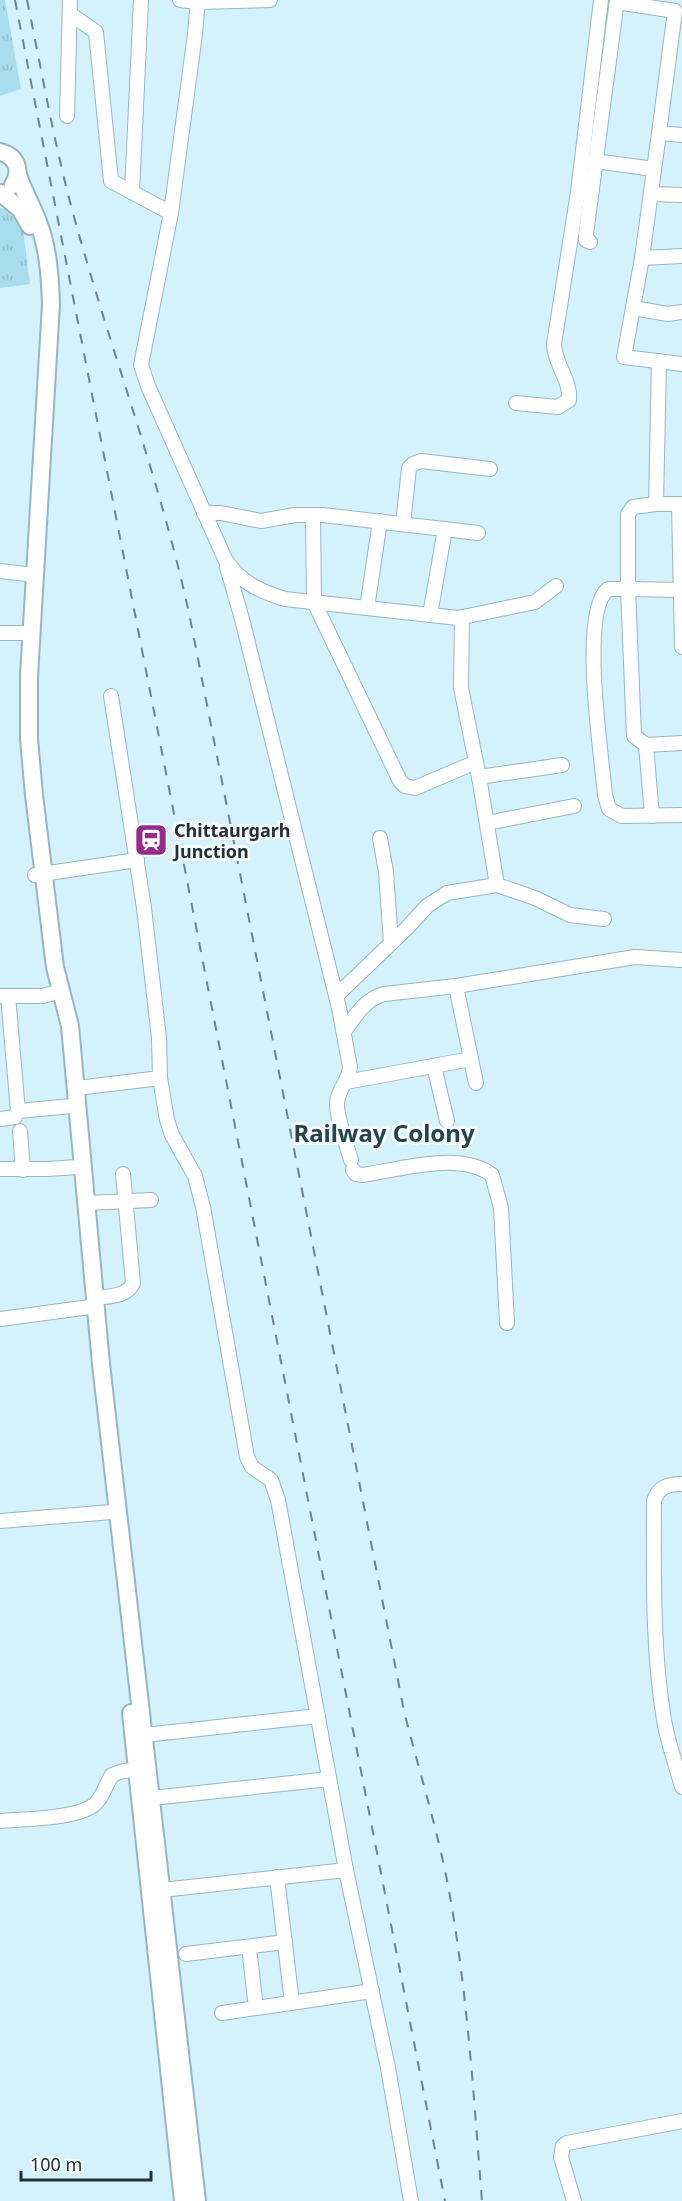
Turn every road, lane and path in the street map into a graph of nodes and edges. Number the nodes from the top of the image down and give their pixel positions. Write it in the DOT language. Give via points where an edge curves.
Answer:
graph roads {
  1 [pos="141,0"];
  2 [pos="180,0"];
  3 [pos="270,0"];
  4 [pos="601,0"];
  5 [pos="198,1"];
  6 [pos="617,1"];
  7 [pos="70,7"];
  8 [pos="678,11"];
  9 [pos="67,116"];
  10 [pos="659,133"];
  11 [pos="682,135"];
  12 [pos="2,150"];
  13 [pos="595,161"];
  14 [pos="654,169"];
  15 [pos="18,175"];
  16 [pos="132,192"];
  17 [pos="0,193"];
  18 [pos="651,194"];
  19 [pos="682,195"];
  20 [pos="171,213"];
  21 [pos="590,242"];
  22 [pos="682,256"];
  23 [pos="642,258"];
  24 [pos="633,308"];
  25 [pos="682,312"];
  26 [pos="659,361"];
  27 [pos="682,364"];
  28 [pos="516,403"];
  29 [pos="490,469"];
  30 [pos="656,504"];
  31 [pos="681,504"];
  32 [pos="204,513"];
  33 [pos="313,515"];
  34 [pos="380,521"];
  35 [pos="403,524"];
  36 [pos="445,529"];
  37 [pos="478,533"];
  38 [pos="225,559"];
  39 [pos="0,571"];
  40 [pos="31,575"];
  41 [pos="556,585"];
  42 [pos="628,589"];
  43 [pos="681,590"];
  44 [pos="314,602"];
  45 [pos="367,608"];
  46 [pos="430,615"];
  47 [pos="462,617"];
  48 [pos="0,633"];
  49 [pos="23,633"];
  50 [pos="682,647"];
  51 [pos="111,696"];
  52 [pos="682,743"];
  53 [pos="646,745"];
  54 [pos="476,762"];
  55 [pos="562,765"];
  56 [pos="480,777"];
  57 [pos="574,806"];
  58 [pos="682,815"];
  59 [pos="652,816"];
  60 [pos="487,823"];
  61 [pos="380,838"];
  62 [pos="137,860"];
  63 [pos="39,875"];
  64 [pos="497,885"];
  65 [pos="604,919"];
  66 [pos="391,943"];
  67 [pos="682,960"];
  68 [pos="456,986"];
  69 [pos="57,992"];
  70 [pos="4,996"];
  71 [pos="336,996"];
  72 [pos="344,1032"];
  73 [pos="471,1059"];
  74 [pos="435,1066"];
  75 [pos="160,1077"];
  76 [pos="346,1082"];
  77 [pos="476,1083"];
  78 [pos="77,1088"];
  79 [pos="72,1106"];
  80 [pos="18,1111"];
  81 [pos="0,1119"];
  82 [pos="447,1121"];
  83 [pos="20,1131"];
  84 [pos="78,1167"];
  85 [pos="0,1169"];
  86 [pos="23,1170"];
  87 [pos="123,1174"];
  88 [pos="151,1200"];
  89 [pos="125,1201"];
  90 [pos="87,1203"];
  91 [pos="93,1302"];
  92 [pos="0,1319"];
  93 [pos="507,1323"];
  94 [pos="682,1484"];
  95 [pos="112,1512"];
  96 [pos="0,1521"];
  97 [pos="318,1716"];
  98 [pos="145,1735"];
  99 [pos="143,1769"];
  100 [pos="329,1779"];
  101 [pos="682,1786"];
  102 [pos="152,1798"];
  103 [pos="0,1821"];
  104 [pos="346,1870"];
  105 [pos="277,1877"];
  106 [pos="162,1890"];
  107 [pos="285,1942"];
  108 [pos="249,1947"];
  109 [pos="186,1954"];
  110 [pos="372,1991"];
  111 [pos="292,2003"];
  112 [pos="256,2008"];
  113 [pos="222,2013"];
  114 [pos="682,2121"];
  115 [pos="183,2201"];
  116 [pos="197,2201"];
  117 [pos="411,2201"];
  118 [pos="574,2201"];
  1 -- 16 [label="street"];
  2 -- 5 [label="street"];
  3 -- 5 [label="street"];
  4 -- 28 [label="street" via="578,192 554,344 569,399 558,407"];
  5 -- 20 [label="street"];
  6 -- 8 [label="street"];
  6 -- 13 [label="street"];
  7 -- 9 [label="street"];
  7 -- 16 [label="street" via="96,32 111,181"];
  8 -- 10 [label="street"];
  10 -- 11 [label="street"];
  10 -- 14 [label="street"];
  12 -- 15 [label="main road" via="14,159"];
  13 -- 14 [label="street"];
  13 -- 21 [label="street" via="586,234"];
  14 -- 18 [label="street"];
  15 -- 17 [label="main road" via="15,183"];
  15 -- 40 [label="main road" via="38,220 50,280"];
  16 -- 20 [label="street"];
  17 -- 40 [label="main road" via="17,205 28,221 42,292"];
  18 -- 19 [label="street"];
  18 -- 23 [label="street"];
  20 -- 32 [label="street" via="141,365"];
  22 -- 23 [label="street"];
  23 -- 24 [label="street"];
  24 -- 25 [label="street" via="668,314"];
  24 -- 26 [label="street" via="624,357"];
  26 -- 27 [label="street"];
  26 -- 30 [label="street"];
  29 -- 35 [label="street" via="421,461 413,464 409,468"];
  30 -- 31 [label="street"];
  30 -- 42 [label="street" via="633,507 628,514"];
  31 -- 43 [label="street"];
  32 -- 33 [label="street" via="261,521"];
  32 -- 38 [label="street"];
  33 -- 34 [label="street"];
  33 -- 44 [label="street"];
  34 -- 35 [label="street"];
  34 -- 45 [label="street"];
  35 -- 36 [label="street"];
  36 -- 37 [label="street"];
  36 -- 46 [label="street"];
  38 -- 44 [label="street" via="234,573 264,593"];
  38 -- 71 [label="street"];
  39 -- 40 [label="street"];
  40 -- 49 [label="main road"];
  40 -- 63 [label="main road" via="28,707"];
  41 -- 47 [label="street" via="535,602"];
  42 -- 43 [label="street"];
  42 -- 53 [label="street" via="633,732"];
  42 -- 59 [label="street" via="604,592 595,616 593,651 605,795 609,809 616,814"];
  43 -- 50 [label="street"];
  44 -- 45 [label="street"];
  44 -- 54 [label="street" via="405,786 423,786"];
  45 -- 46 [label="street"];
  46 -- 47 [label="street"];
  47 -- 54 [label="street" via="461,688"];
  48 -- 49 [label="street"];
  49 -- 63 [label="main road" via="22,738"];
  51 -- 62 [label="street"];
  52 -- 53 [label="street"];
  53 -- 59 [label="street"];
  54 -- 56 [label="street"];
  55 -- 56 [label="street"];
  56 -- 60 [label="street"];
  57 -- 60 [label="street"];
  58 -- 59 [label="street"];
  60 -- 64 [label="street"];
  61 -- 66 [label="street"];
  62 -- 63 [label="street"];
  62 -- 75 [label="street" via="158,1026"];
  63 -- 69 [label="main road"];
  64 -- 65 [label="street" via="570,915"];
  64 -- 66 [label="street" via="439,897"];
  66 -- 71 [label="street"];
  67 -- 68 [label="street" via="634,957"];
  68 -- 72 [label="street" via="376,996 362,1006"];
  68 -- 73 [label="street"];
  69 -- 70 [label="street" via="34,997"];
  69 -- 78 [label="main road" via="70,1026"];
  69 -- 79 [label="main road"];
  70 -- 80 [label="street"];
  71 -- 72 [label="street"];
  72 -- 76 [label="street" via="350,1066"];
  73 -- 74 [label="street"];
  73 -- 77 [label="street"];
  74 -- 76 [label="street"];
  74 -- 82 [label="street"];
  75 -- 78 [label="street"];
  75 -- 97 [label="street" via="167,1120 195,1176 203,1207 247,1457 252,1467 271,1480 278,1500"];
  76 -- 93 [label="street" via="337,1103 356,1174 457,1163 474,1165 492,1175 501,1208"];
  78 -- 90 [label="main road"];
  79 -- 80 [label="street"];
  79 -- 84 [label="main road"];
  80 -- 81 [label="street" via="15,1117"];
  83 -- 86 [label="street"];
  84 -- 86 [label="street"];
  84 -- 91 [label="main road"];
  85 -- 86 [label="street"];
  87 -- 89 [label="street"];
  88 -- 89 [label="street"];
  89 -- 90 [label="street"];
  89 -- 91 [label="street" via="132,1287"];
  90 -- 91 [label="main road"];
  91 -- 92 [label="street"];
  91 -- 95 [label="main road"];
  91 -- 98 [label="main road"];
  94 -- 101 [label="street" via="663,1487 654,1501 654,1611 659,1681 664,1722"];
  95 -- 96 [label="street"];
  95 -- 99 [label="main road"];
  97 -- 98 [label="street"];
  97 -- 100 [label="street"];
  98 -- 99 [label="main road"];
  99 -- 102 [label="main road"];
  99 -- 103 [label="street" via="116,1772 89,1809"];
  99 -- 115 [label="main road"];
  100 -- 102 [label="street"];
  100 -- 104 [label="street"];
  102 -- 106 [label="main road"];
  104 -- 105 [label="street"];
  104 -- 110 [label="street"];
  105 -- 106 [label="street"];
  105 -- 107 [label="street"];
  106 -- 116 [label="main road"];
  107 -- 108 [label="street"];
  107 -- 111 [label="street"];
  108 -- 109 [label="street"];
  108 -- 112 [label="street"];
  110 -- 111 [label="street"];
  110 -- 117 [label="street"];
  111 -- 112 [label="street"];
  112 -- 113 [label="street"];
  114 -- 118 [label="street" via="567,2143 561,2157"];
}
